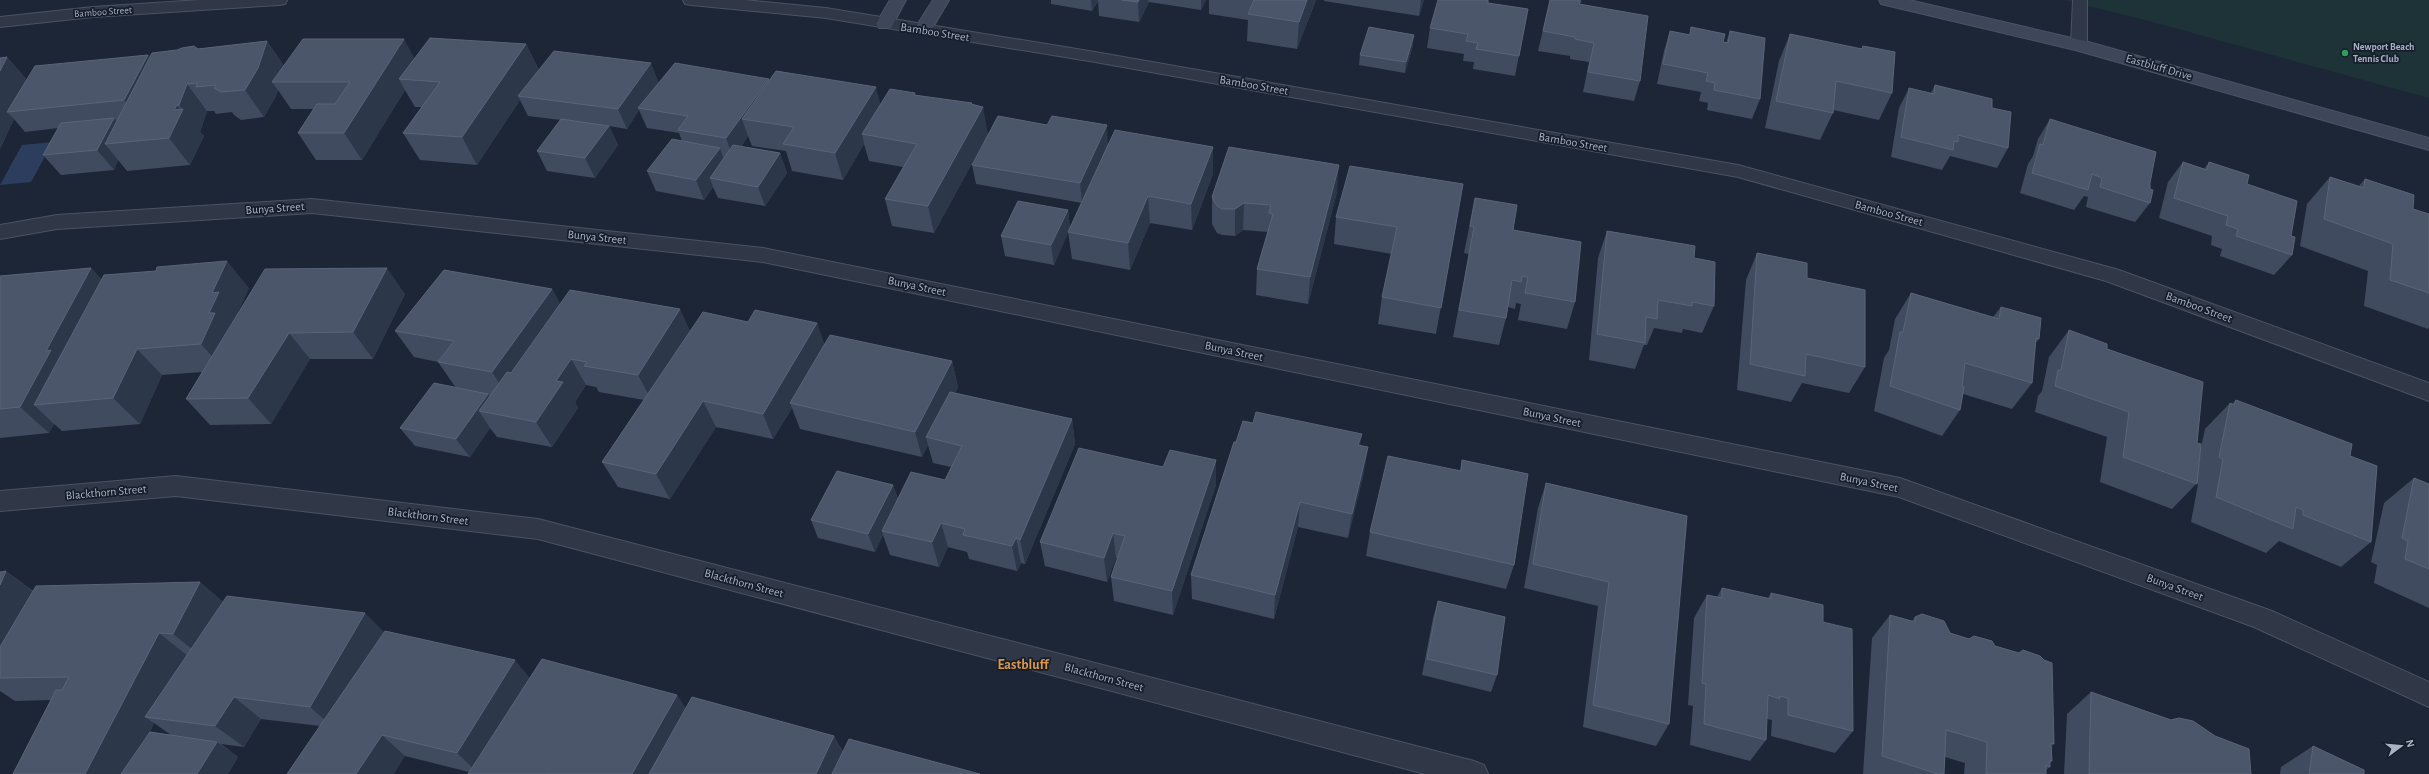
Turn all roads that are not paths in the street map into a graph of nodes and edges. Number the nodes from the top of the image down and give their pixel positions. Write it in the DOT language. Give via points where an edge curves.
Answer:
graph roads {
  1 [pos="279,0"];
  2 [pos="691,0"];
  3 [pos="898,0"];
  4 [pos="941,0"];
  5 [pos="1886,0"];
  6 [pos="2080,0"];
  7 [pos="0,22"];
  8 [pos="885,24"];
  9 [pos="923,30"];
  10 [pos="2079,45"];
  11 [pos="2429,144"];
  12 [pos="0,232"];
  13 [pos="2429,392"];
  14 [pos="0,501"];
  15 [pos="2429,695"];
  16 [pos="1474,774"];
  1 -- 7 [label="street, Bamboo Street" via="93,12"];
  2 -- 8 [label="street, Bamboo Street" via="826,13"];
  3 -- 8 [label="main road"];
  4 -- 9 [label="main road"];
  5 -- 10 [label="main road, Eastbluff Drive"];
  6 -- 10 [label="lane"];
  8 -- 9 [label="street, Bamboo Street"];
  9 -- 13 [label="street, Bamboo Street" via="1095,57 1738,171 2112,275"];
  10 -- 11 [label="main road, Eastbluff Drive"];
  12 -- 15 [label="street, Bunya Street" via="56,222 312,206 763,255 1900,488 2263,619"];
  14 -- 16 [label="street, Blackthorn Street" via="176,486 538,529"];
}
